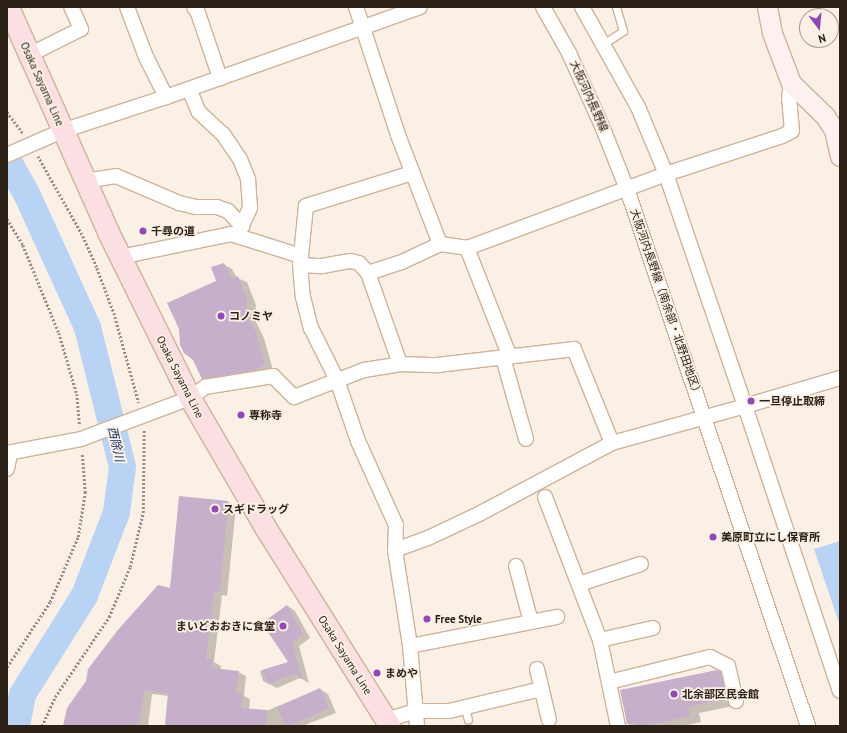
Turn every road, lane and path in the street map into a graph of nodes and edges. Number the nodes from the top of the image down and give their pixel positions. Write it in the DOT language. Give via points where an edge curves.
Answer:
graph roads {
  1 [pos="8,7"];
  2 [pos="71,7"];
  3 [pos="127,7"];
  4 [pos="194,7"];
  5 [pos="356,7"];
  6 [pos="420,7"];
  7 [pos="543,7"];
  8 [pos="582,7"];
  9 [pos="616,7"];
  10 [pos="767,7"];
  11 [pos="363,28"];
  12 [pos="603,44"];
  13 [pos="29,55"];
  14 [pos="220,78"];
  15 [pos="791,83"];
  16 [pos="189,89"];
  17 [pos="166,97"];
  18 [pos="62,131"];
  19 [pos="7,155"];
  20 [pos="840,156"];
  21 [pos="412,173"];
  22 [pos="666,174"];
  23 [pos="85,181"];
  24 [pos="627,189"];
  25 [pos="240,231"];
  26 [pos="440,244"];
  27 [pos="467,248"];
  28 [pos="120,257"];
  29 [pos="300,261"];
  30 [pos="368,273"];
  31 [pos="506,357"];
  32 [pos="400,364"];
  33 [pos="840,378"];
  34 [pos="337,380"];
  35 [pos="190,398"];
  36 [pos="745,406"];
  37 [pos="706,418"];
  38 [pos="526,439"];
  39 [pos="612,442"];
  40 [pos="9,453"];
  41 [pos="7,469"];
  42 [pos="545,497"];
  43 [pos="395,550"];
  44 [pos="641,564"];
  45 [pos="516,566"];
  46 [pos="579,584"];
  47 [pos="557,617"];
  48 [pos="531,622"];
  49 [pos="653,628"];
  50 [pos="600,640"];
  51 [pos="410,646"];
  52 [pos="537,670"];
  53 [pos="609,682"];
  54 [pos="541,689"];
  55 [pos="840,691"];
  56 [pos="736,700"];
  57 [pos="416,711"];
  58 [pos="549,720"];
  59 [pos="388,723"];
  60 [pos="417,726"];
  61 [pos="618,726"];
  62 [pos="808,726"];
  1 -- 13 [label="main road, Osaka Sayama Line"];
  2 -- 13 [label="street" via="81,29"];
  3 -- 17 [label="street" via="146,57"];
  4 -- 14 [label="street"];
  5 -- 11 [label="street"];
  6 -- 11 [label="street"];
  7 -- 24 [label="street, 大阪河内長野線" via="569,53"];
  8 -- 12 [label="street"];
  9 -- 12 [label="lane" via="623,31"];
  10 -- 15 [label="street" via="772,33"];
  11 -- 14 [label="street"];
  11 -- 21 [label="street"];
  12 -- 22 [label="street" via="638,107"];
  13 -- 18 [label="main road, Osaka Sayama Line"];
  14 -- 16 [label="street"];
  15 -- 20 [label="street" via="825,116 834,130"];
  15 -- 22 [label="street" via="789,99 792,131"];
  16 -- 17 [label="street"];
  16 -- 25 [label="street" via="198,112 223,134 240,159 248,179 250,208"];
  17 -- 18 [label="street"];
  18 -- 19 [label="street"];
  18 -- 23 [label="main road, Osaka Sayama Line"];
  21 -- 26 [label="street"];
  21 -- 29 [label="street" via="306,206"];
  22 -- 24 [label="street"];
  22 -- 36 [label="street"];
  23 -- 25 [label="street" via="116,176 179,203 196,207 217,207 228,211"];
  23 -- 28 [label="main road, Osaka Sayama Line"];
  24 -- 27 [label="street"];
  24 -- 37 [label="street, 大阪河内長野線（南余部・北野田地区）"];
  25 -- 28 [label="street"];
  25 -- 29 [label="street"];
  26 -- 27 [label="street"];
  26 -- 30 [label="street" via="402,262"];
  27 -- 31 [label="street"];
  28 -- 35 [label="main road, Osaka Sayama Line"];
  29 -- 30 [label="street" via="322,266 351,261 359,263"];
  29 -- 34 [label="street" via="303,297 311,328"];
  30 -- 32 [label="street"];
  31 -- 32 [label="street" via="438,365"];
  31 -- 38 [label="street"];
  31 -- 39 [label="street" via="574,349"];
  32 -- 34 [label="street" via="364,370"];
  33 -- 36 [label="street"];
  34 -- 35 [label="street" via="294,396 273,376 205,387"];
  34 -- 43 [label="street" via="358,441 396,525"];
  35 -- 40 [label="street" via="87,437"];
  35 -- 59 [label="main road, Osaka Sayama Line" via="265,526"];
  36 -- 37 [label="street"];
  36 -- 55 [label="street"];
  37 -- 39 [label="street"];
  37 -- 62 [label="street, 大阪河内長野線（南余部・北野田地区）"];
  39 -- 43 [label="street" via="479,514"];
  40 -- 41 [label="street"];
  42 -- 46 [label="street"];
  43 -- 51 [label="street"];
  44 -- 46 [label="street"];
  45 -- 48 [label="street"];
  46 -- 50 [label="street"];
  47 -- 48 [label="street"];
  48 -- 51 [label="street"];
  49 -- 50 [label="street"];
  50 -- 53 [label="street"];
  51 -- 57 [label="street"];
  52 -- 54 [label="street"];
  53 -- 56 [label="street" via="710,657 728,666"];
  53 -- 61 [label="street"];
  54 -- 57 [label="street" via="466,714 450,710"];
  54 -- 58 [label="street"];
  57 -- 59 [label="street"];
  57 -- 60 [label="street"];
}
